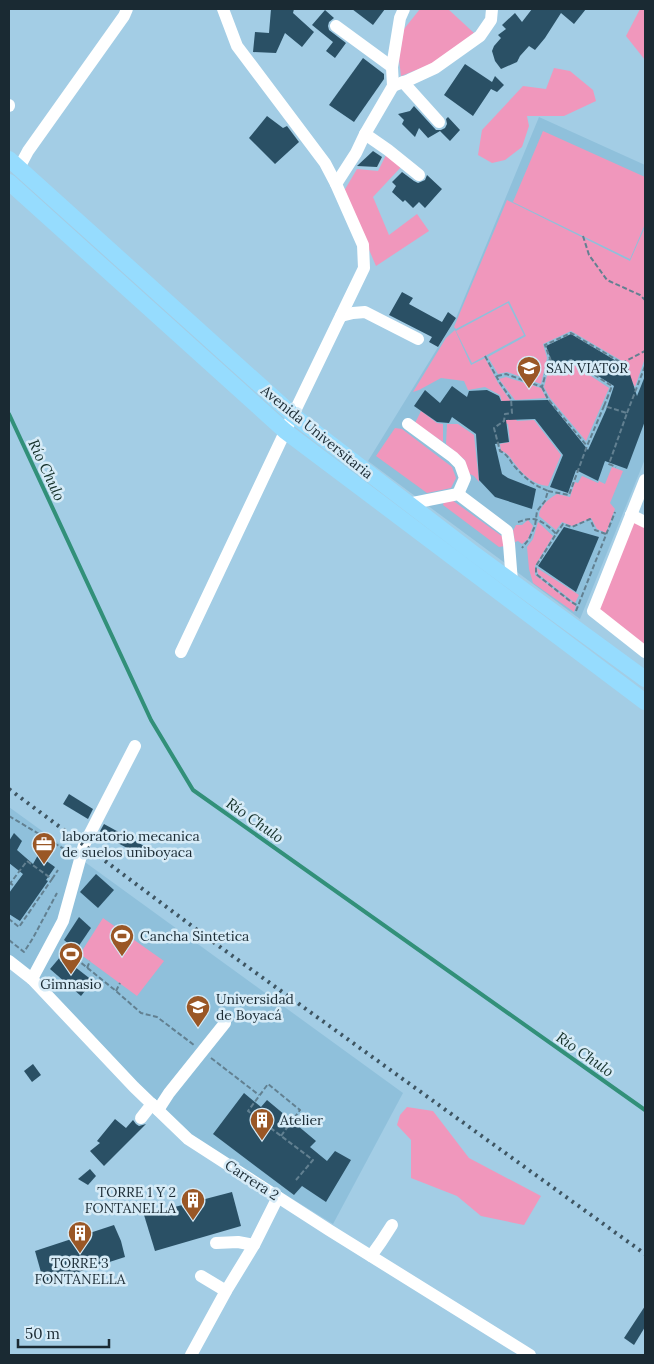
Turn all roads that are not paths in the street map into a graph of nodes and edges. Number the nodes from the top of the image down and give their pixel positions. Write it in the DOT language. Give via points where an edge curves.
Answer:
graph roads {
  1 [pos="127,9"];
  2 [pos="223,9"];
  3 [pos="404,9"];
  4 [pos="493,10"];
  5 [pos="336,26"];
  6 [pos="392,67"];
  7 [pos="398,84"];
  8 [pos="439,122"];
  9 [pos="365,134"];
  10 [pos="14,164"];
  11 [pos="419,175"];
  12 [pos="9,182"];
  13 [pos="336,184"];
  14 [pos="341,316"];
  15 [pos="418,339"];
  16 [pos="293,415"];
  17 [pos="408,424"];
  18 [pos="285,431"];
  19 [pos="645,480"];
  20 [pos="458,494"];
  21 [pos="408,504"];
  22 [pos="631,515"];
  23 [pos="645,522"];
  24 [pos="512,582"];
  25 [pos="181,652"];
  26 [pos="645,652"];
  27 [pos="645,679"];
  28 [pos="645,702"];
  29 [pos="135,746"];
  30 [pos="9,961"];
  31 [pos="32,979"];
  32 [pos="225,1022"];
  33 [pos="155,1107"];
  34 [pos="141,1118"];
  35 [pos="278,1197"];
  36 [pos="392,1225"];
  37 [pos="216,1242"];
  38 [pos="254,1245"];
  39 [pos="370,1256"];
  40 [pos="201,1276"];
  41 [pos="226,1291"];
  42 [pos="191,1355"];
  43 [pos="530,1355"];
  1 -- 10 [label="street" via="28,151"];
  2 -- 13 [label="street" via="237,46 325,163"];
  3 -- 6 [label="street"];
  4 -- 7 [label="street" via="491,20 480,36 435,68"];
  5 -- 6 [label="street"];
  6 -- 7 [label="street"];
  7 -- 8 [label="street"];
  7 -- 9 [label="street"];
  9 -- 11 [label="street"];
  9 -- 13 [label="street"];
  10 -- 16 [label="main road, Avenida Universitaria"];
  12 -- 18 [label="main road, Avenida Universitaria"];
  13 -- 14 [label="street" via="362,245 364,268"];
  14 -- 15 [label="street" via="365,312"];
  14 -- 16 [label="street"];
  16 -- 18 [label="street"];
  16 -- 21 [label="main road, Avenida Universitaria"];
  17 -- 20 [label="street" via="460,464 465,478"];
  18 -- 25 [label="street"];
  18 -- 28 [label="main road, Avenida Universitaria"];
  19 -- 22 [label="street"];
  20 -- 21 [label="street"];
  20 -- 24 [label="street" via="507,531"];
  21 -- 24 [label="main road, Avenida Universitaria"];
  22 -- 23 [label="street"];
  22 -- 26 [label="street" via="593,611"];
  24 -- 27 [label="main road, Avenida Universitaria"];
  29 -- 31 [label="street" via="84,845 62,921"];
  30 -- 31 [label="street, Carrera 2"];
  31 -- 33 [label="street, Carrera 2"];
  32 -- 33 [label="street"];
  33 -- 34 [label="street"];
  33 -- 35 [label="street, Carrera 2" via="188,1139"];
  35 -- 38 [label="street"];
  35 -- 39 [label="street, Carrera 2"];
  36 -- 39 [label="street"];
  37 -- 38 [label="street"];
  38 -- 41 [label="street"];
  39 -- 43 [label="street, Carrera 2"];
  40 -- 41 [label="street"];
  41 -- 42 [label="street"];
}
